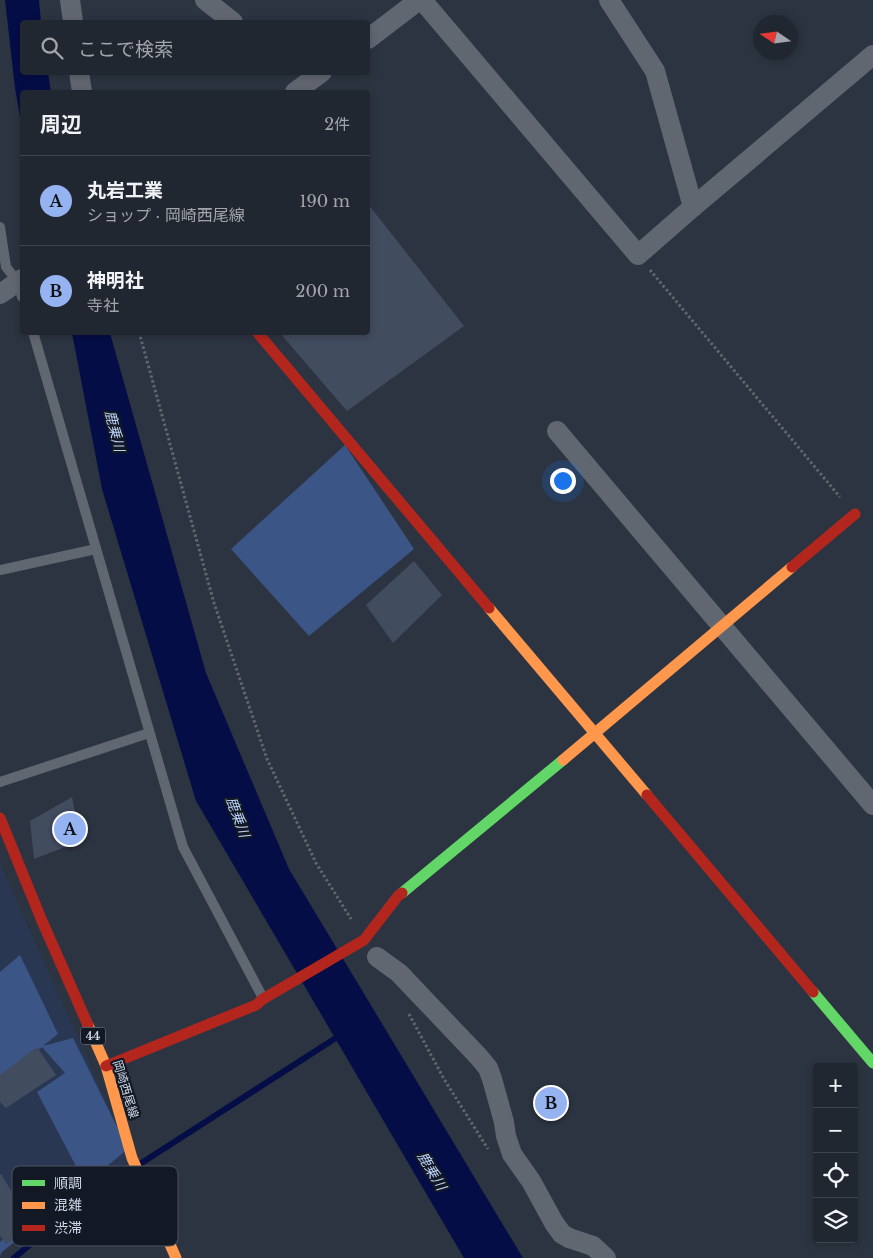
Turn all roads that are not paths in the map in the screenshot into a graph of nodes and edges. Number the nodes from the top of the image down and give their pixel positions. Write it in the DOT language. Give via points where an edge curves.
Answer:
graph roads {
  1 [pos="70,0"];
  2 [pos="205,0"];
  3 [pos="420,0"];
  4 [pos="609,0"];
  5 [pos="73,20"];
  6 [pos="230,20"];
  7 [pos="370,37"];
  8 [pos="873,55"];
  9 [pos="80,75"];
  10 [pos="82,90"];
  11 [pos="693,207"];
  12 [pos="0,227"];
  13 [pos="20,285"];
  14 [pos="20,286"];
  15 [pos="0,294"];
  16 [pos="34,335"];
  17 [pos="260,335"];
  18 [pos="557,431"];
  19 [pos="855,514"];
  20 [pos="96,550"];
  21 [pos="0,570"];
  22 [pos="722,626"];
  23 [pos="150,733"];
  24 [pos="595,733"];
  25 [pos="0,782"];
  26 [pos="873,804"];
  27 [pos="0,818"];
  28 [pos="377,957"];
  29 [pos="259,1002"];
  30 [pos="873,1063"];
  31 [pos="106,1066"];
  32 [pos="136,1166"];
  33 [pos="171,1246"];
  34 [pos="176,1258"];
  35 [pos="606,1258"];
  1 -- 5 [label="street"];
  2 -- 6 [label="street"];
  3 -- 7 [label="street"];
  3 -- 11 [label="street" via="638,255"];
  4 -- 11 [label="street" via="655,70"];
  8 -- 11 [label="street"];
  9 -- 10 [label="street"];
  12 -- 13 [label="lane" via="6,267"];
  14 -- 15 [label="street"];
  16 -- 20 [label="lane"];
  17 -- 24 [label="street"];
  18 -- 22 [label="street"];
  19 -- 22 [label="street"];
  20 -- 21 [label="lane"];
  20 -- 23 [label="lane"];
  22 -- 24 [label="street"];
  22 -- 26 [label="street"];
  23 -- 25 [label="lane"];
  23 -- 29 [label="lane" via="183,847"];
  24 -- 29 [label="street" via="398,896 364,940"];
  24 -- 30 [label="street"];
  27 -- 31 [label="street, 岡崎西尾線 / 44"];
  28 -- 35 [label="street" via="399,973 488,1068 512,1154 554,1223 562,1234 592,1246"];
  29 -- 31 [label="street"];
  31 -- 32 [label="street, 岡崎西尾線 / 44"];
  33 -- 34 [label="street, 岡崎西尾線 / 44"];
}
